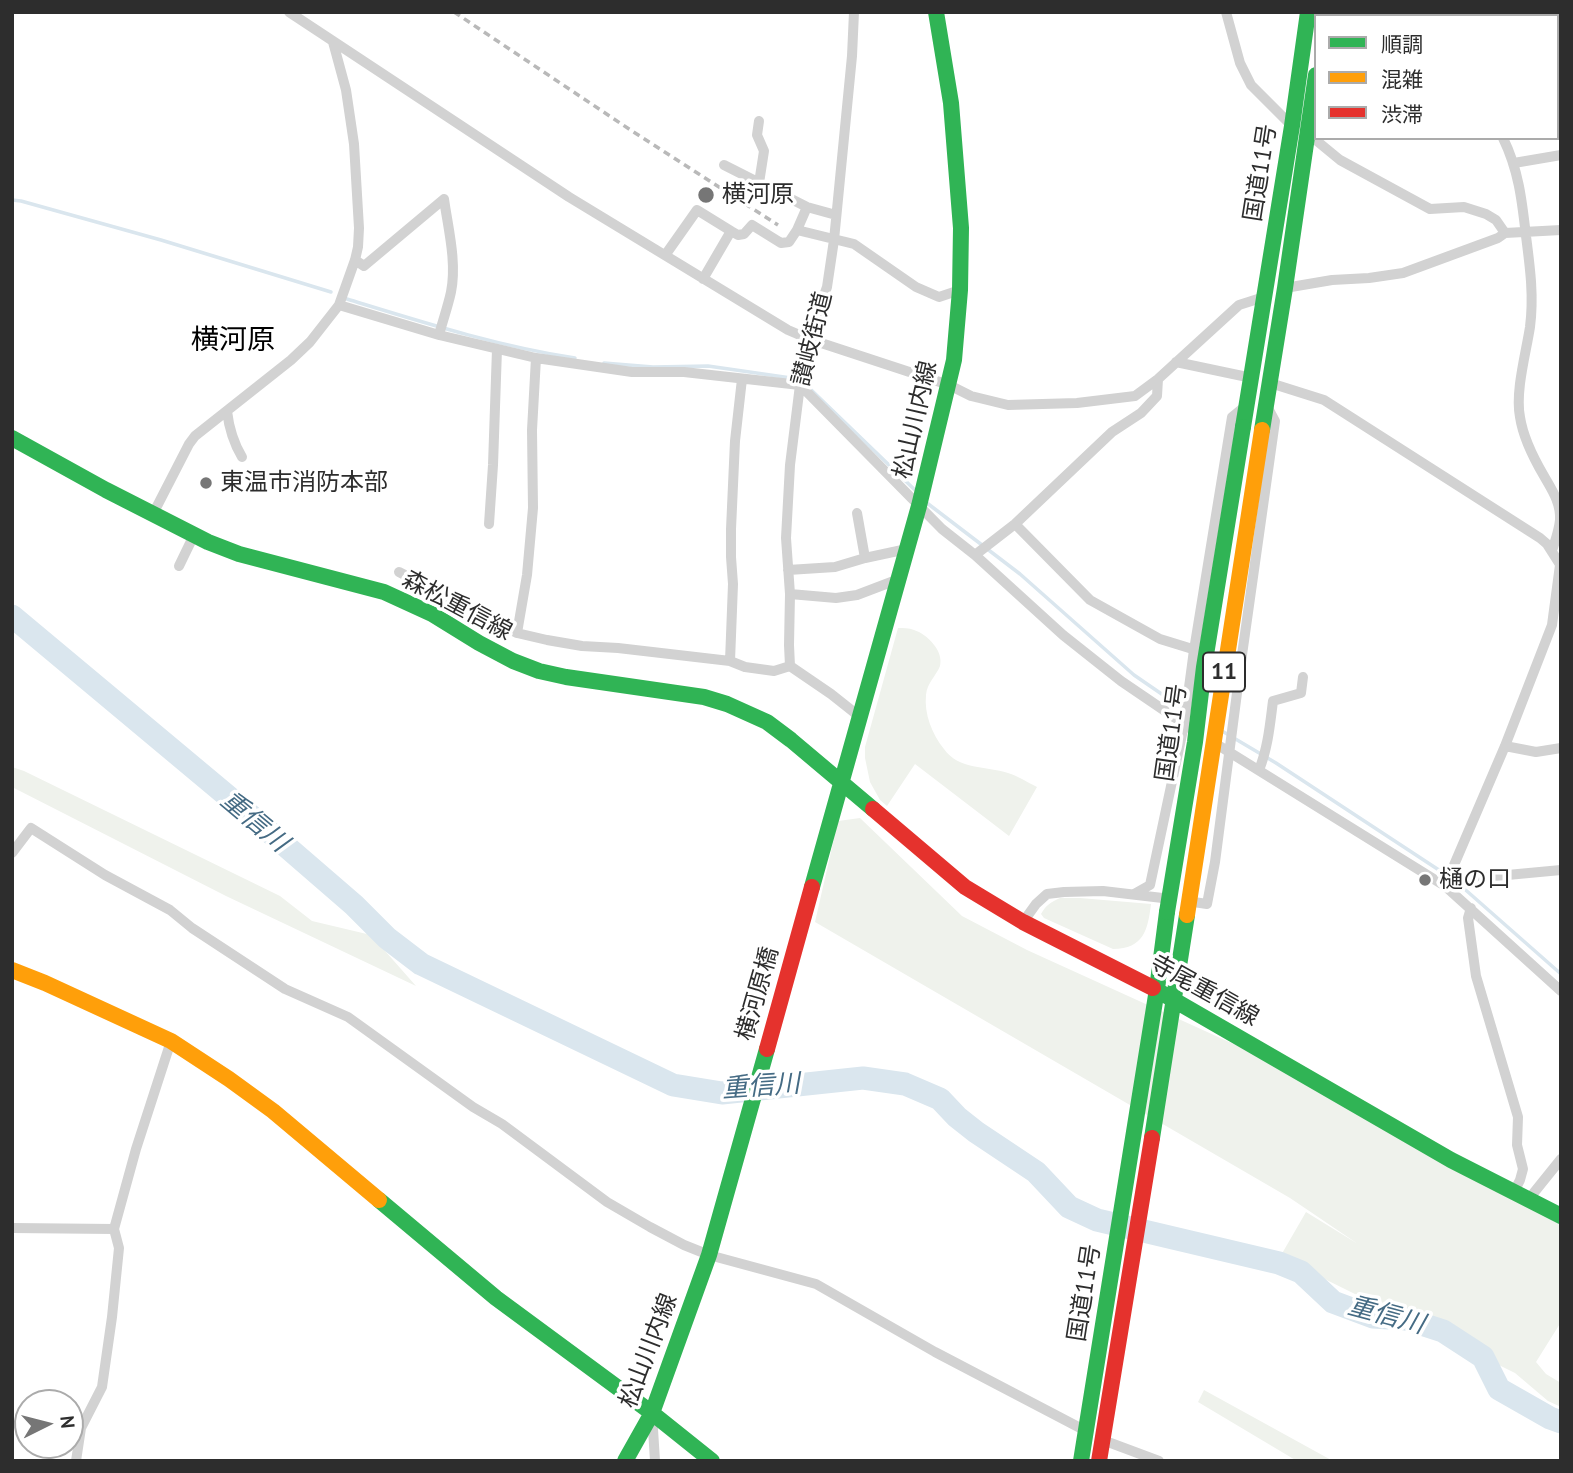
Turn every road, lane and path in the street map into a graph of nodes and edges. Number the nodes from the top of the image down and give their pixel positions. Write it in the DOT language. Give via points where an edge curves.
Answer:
graph roads {
  1 [pos="289,12"];
  2 [pos="854,12"];
  3 [pos="936,12"];
  4 [pos="1226,12"];
  5 [pos="1308,12"];
  6 [pos="333,42"];
  7 [pos="1314,81"];
  8 [pos="759,121"];
  9 [pos="1299,129"];
  10 [pos="1504,140"];
  11 [pos="1561,155"];
  12 [pos="1514,163"];
  13 [pos="724,165"];
  14 [pos="759,183"];
  15 [pos="807,207"];
  16 [pos="836,215"];
  17 [pos="797,230"];
  18 [pos="1561,230"];
  19 [pos="731,231"];
  20 [pos="1505,233"];
  21 [pos="1526,233"];
  22 [pos="834,240"];
  23 [pos="666,254"];
  24 [pos="355,260"];
  25 [pos="703,279"];
  26 [pos="1285,288"];
  27 [pos="960,290"];
  28 [pos="1264,297"];
  29 [pos="339,305"];
  30 [pos="440,330"];
  31 [pos="810,339"];
  32 [pos="497,349"];
  33 [pos="536,358"];
  34 [pos="1176,362"];
  35 [pos="1251,377"];
  36 [pos="742,379"];
  37 [pos="1158,379"];
  38 [pos="801,382"];
  39 [pos="1269,383"];
  40 [pos="948,385"];
  41 [pos="1266,404"];
  42 [pos="1246,405"];
  43 [pos="227,411"];
  44 [pos="12,438"];
  45 [pos="242,457"];
  46 [pos="919,506"];
  47 [pos="857,513"];
  48 [pos="153,514"];
  49 [pos="489,524"];
  50 [pos="1015,524"];
  51 [pos="194,535"];
  52 [pos="1559,536"];
  53 [pos="907,549"];
  54 [pos="1552,551"];
  55 [pos="975,555"];
  56 [pos="865,558"];
  57 [pos="179,566"];
  58 [pos="1560,566"];
  59 [pos="788,570"];
  60 [pos="399,572"];
  61 [pos="899,579"];
  62 [pos="790,594"];
  63 [pos="517,633"];
  64 [pos="1194,650"];
  65 [pos="730,661"];
  66 [pos="1241,662"];
  67 [pos="790,666"];
  68 [pos="1303,677"];
  69 [pos="860,717"];
  70 [pos="1184,725"];
  71 [pos="1505,746"];
  72 [pos="1561,748"];
  73 [pos="1230,751"];
  74 [pos="1259,770"];
  75 [pos="841,783"];
  76 [pos="829,827"];
  77 [pos="12,853"];
  78 [pos="1561,870"];
  79 [pos="1445,886"];
  80 [pos="1134,894"];
  81 [pos="1471,908"];
  82 [pos="1023,922"];
  83 [pos="12,970"];
  84 [pos="1157,989"];
  85 [pos="1561,991"];
  86 [pos="1175,999"];
  87 [pos="171,1041"];
  88 [pos="1561,1159"];
  89 [pos="1521,1196"];
  90 [pos="1561,1216"];
  91 [pos="12,1228"];
  92 [pos="114,1229"];
  93 [pos="709,1255"];
  94 [pos="652,1413"];
  95 [pos="1086,1431"];
  96 [pos="1102,1440"];
  97 [pos="76,1461"];
  98 [pos="625,1461"];
  99 [pos="654,1461"];
  100 [pos="712,1461"];
  101 [pos="1082,1461"];
  102 [pos="1099,1461"];
  103 [pos="1158,1461"];
  1 -- 6 [label="street"];
  2 -- 16 [label="street, 讃岐街道"];
  3 -- 27 [label="main road, 松山川内線" via="956,160"];
  4 -- 9 [label="street" via="1251,85"];
  5 -- 9 [label="main road, 国道11号 / 11"];
  6 -- 23 [label="street" via="569,197"];
  6 -- 24 [label="street" via="353,135 359,228"];
  7 -- 9 [label="main road, 国道11号 / 11"];
  8 -- 14 [label="street" via="757,135 764,151"];
  9 -- 20 [label="street" via="1340,160 1430,209 1464,207 1486,214"];
  9 -- 26 [label="main road, 国道11号 / 11"];
  9 -- 28 [label="main road, 国道11号 / 11"];
  10 -- 12 [label="street"];
  11 -- 12 [label="street"];
  12 -- 21 [label="street"];
  13 -- 14 [label="street"];
  14 -- 15 [label="street"];
  15 -- 16 [label="street"];
  15 -- 17 [label="street"];
  16 -- 22 [label="street, 讃岐街道"];
  17 -- 19 [label="street" via="789,242 781,243 752,225 744,234"];
  17 -- 22 [label="street"];
  18 -- 21 [label="street"];
  19 -- 23 [label="street" via="698,210"];
  19 -- 25 [label="street"];
  20 -- 21 [label="street"];
  20 -- 26 [label="street" via="1403,273"];
  21 -- 52 [label="street" via="1532,297 1519,416 1558,500"];
  22 -- 27 [label="street" via="854,244 916,287 939,297"];
  22 -- 31 [label="street, 讃岐街道" via="827,287"];
  23 -- 25 [label="street"];
  24 -- 29 [label="street"];
  24 -- 30 [label="street" via="364,266 444,199 452,278"];
  25 -- 31 [label="street"];
  26 -- 39 [label="main road, 国道11号 / 11"];
  27 -- 40 [label="main road, 松山川内線"];
  28 -- 34 [label="street" via="1239,305"];
  28 -- 35 [label="main road, 国道11号 / 11"];
  29 -- 30 [label="street"];
  29 -- 43 [label="street" via="291,360"];
  30 -- 32 [label="street"];
  31 -- 38 [label="street, 讃岐街道"];
  31 -- 40 [label="street"];
  32 -- 33 [label="street"];
  32 -- 49 [label="street"];
  33 -- 36 [label="street" via="632,372"];
  33 -- 63 [label="street" via="533,509"];
  34 -- 35 [label="street"];
  34 -- 37 [label="street"];
  35 -- 39 [label="street"];
  35 -- 42 [label="main road, 国道11号 / 11"];
  36 -- 38 [label="street"];
  36 -- 65 [label="street" via="731,529"];
  37 -- 40 [label="street" via="1135,396 1008,405"];
  37 -- 50 [label="street" via="1157,396 1141,413 1112,432"];
  38 -- 46 [label="street"];
  38 -- 59 [label="street, 讃岐街道" via="790,465"];
  39 -- 41 [label="main road, 国道11号 / 11"];
  39 -- 54 [label="street" via="1324,400 1540,538"];
  40 -- 46 [label="main road, 松山川内線"];
  41 -- 66 [label="street" via="1275,421"];
  41 -- 86 [label="main road, 国道11号 / 11, bridge"];
  42 -- 64 [label="street" via="1232,417"];
  42 -- 84 [label="main road, 国道11号 / 11, bridge"];
  43 -- 45 [label="street"];
  43 -- 48 [label="street" via="189,444"];
  44 -- 48 [label="main road, 森松重信線"];
  46 -- 53 [label="main road, 松山川内線"];
  46 -- 55 [label="street"];
  47 -- 56 [label="street"];
  48 -- 51 [label="main road, 森松重信線"];
  50 -- 55 [label="street"];
  50 -- 64 [label="street" via="1090,600 1160,639"];
  51 -- 57 [label="street"];
  51 -- 75 [label="main road, 森松重信線" via="239,554 384,593 539,671 727,704 767,722"];
  52 -- 54 [label="street"];
  53 -- 56 [label="street"];
  53 -- 61 [label="main road, 松山川内線"];
  54 -- 58 [label="street"];
  55 -- 70 [label="street" via="1063,635"];
  56 -- 59 [label="street" via="835,567"];
  58 -- 71 [label="street" via="1552,625"];
  59 -- 62 [label="street, 讃岐街道"];
  60 -- 63 [label="street"];
  61 -- 62 [label="street" via="836,598"];
  61 -- 69 [label="main road, 松山川内線"];
  62 -- 67 [label="street, 讃岐街道"];
  63 -- 65 [label="street" via="582,646"];
  64 -- 66 [label="street"];
  64 -- 70 [label="street"];
  65 -- 67 [label="street" via="774,671"];
  66 -- 73 [label="street"];
  67 -- 69 [label="street"];
  68 -- 74 [label="street" via="1301,693 1273,701"];
  69 -- 75 [label="main road, 松山川内線"];
  70 -- 73 [label="street"];
  70 -- 80 [label="street" via="1150,885"];
  71 -- 72 [label="street" via="1536,752"];
  71 -- 79 [label="street"];
  73 -- 74 [label="street"];
  73 -- 80 [label="street" via="1207,904"];
  74 -- 79 [label="street"];
  75 -- 76 [label="main road, 松山川内線"];
  75 -- 82 [label="main road, 寺尾重信線" via="965,887"];
  76 -- 93 [label="main road, 横河原橋"];
  77 -- 93 [label="street" via="31,828 170,910 285,989 348,1017 607,1202"];
  78 -- 79 [label="street"];
  79 -- 81 [label="street"];
  80 -- 82 [label="street" via="1047,894"];
  81 -- 85 [label="street"];
  81 -- 89 [label="street" via="1468,918 1476,976 1518,1117"];
  82 -- 84 [label="main road, 寺尾重信線"];
  83 -- 87 [label="main road"];
  84 -- 86 [label="main road, 寺尾重信線"];
  84 -- 95 [label="main road, 国道11号 / 11"];
  86 -- 89 [label="main road, 寺尾重信線"];
  86 -- 96 [label="main road, 国道11号 / 11"];
  87 -- 92 [label="street"];
  87 -- 94 [label="main road" via="273,1111 496,1298"];
  88 -- 89 [label="street"];
  89 -- 90 [label="main road, 寺尾重信線"];
  91 -- 92 [label="street"];
  92 -- 97 [label="street" via="119,1248 103,1387 81,1427"];
  93 -- 94 [label="main road, 松山川内線"];
  93 -- 95 [label="street" via="816,1284"];
  94 -- 98 [label="main road, 松山川内線"];
  94 -- 99 [label="street"];
  94 -- 100 [label="main road"];
  95 -- 96 [label="street"];
  95 -- 101 [label="main road, 国道11号 / 11"];
  96 -- 102 [label="main road, 国道11号 / 11"];
  96 -- 103 [label="street"];
}
